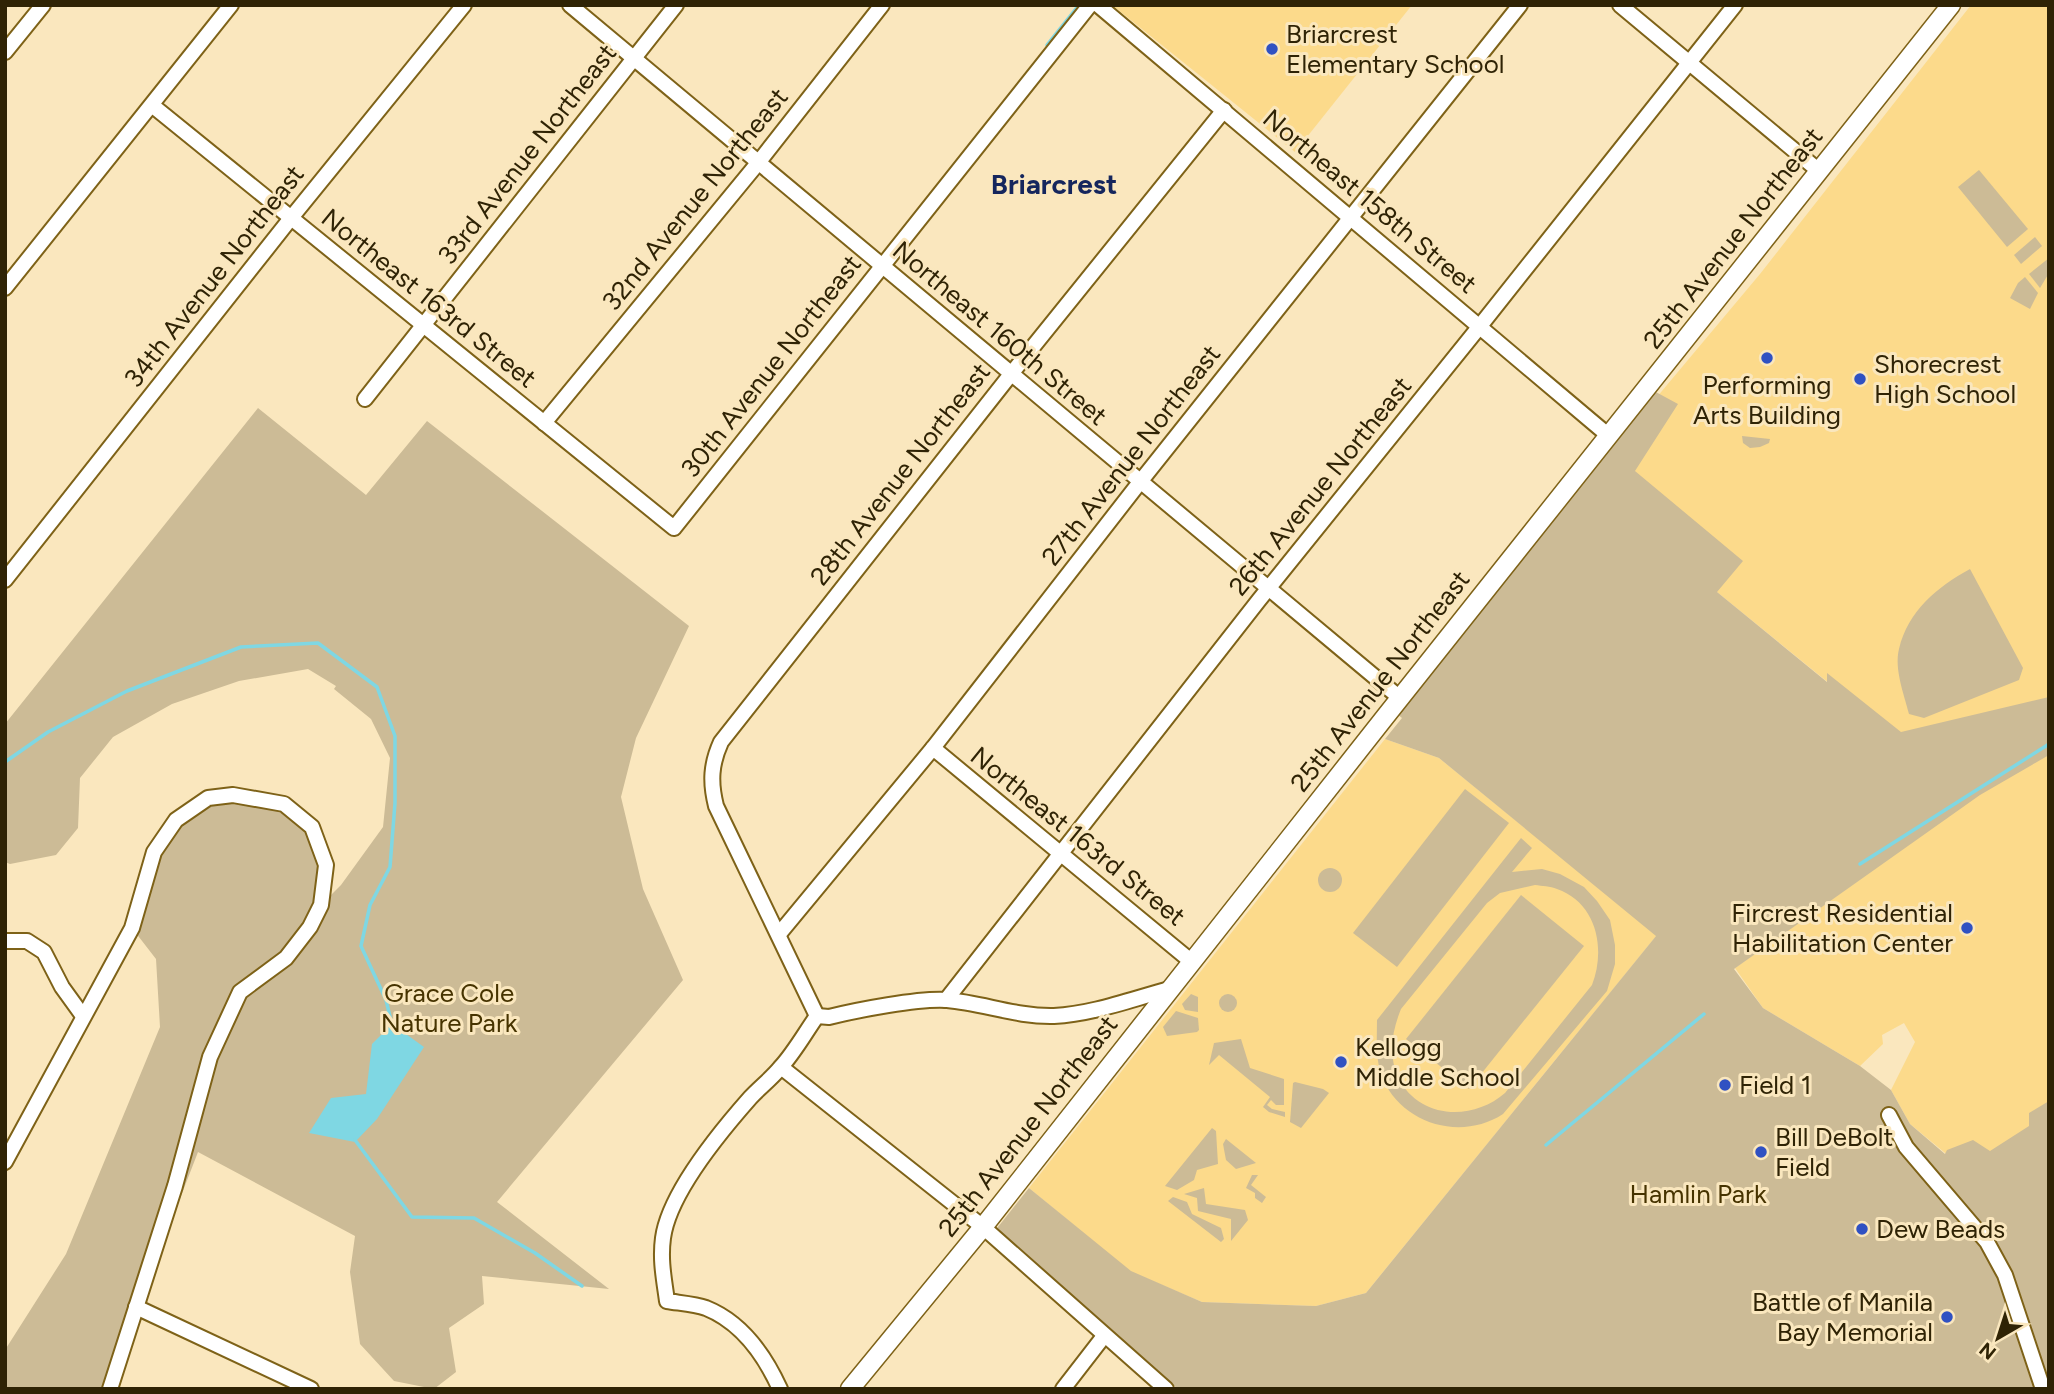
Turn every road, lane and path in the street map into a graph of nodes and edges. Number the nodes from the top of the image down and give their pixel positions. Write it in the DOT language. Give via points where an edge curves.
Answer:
graph roads {
  1 [pos="43,5"];
  2 [pos="231,5"];
  3 [pos="464,5"];
  4 [pos="570,5"];
  5 [pos="676,5"];
  6 [pos="882,5"];
  7 [pos="1090,5"];
  8 [pos="1098,5"];
  9 [pos="1520,5"];
  10 [pos="1620,5"];
  11 [pos="1735,5"];
  12 [pos="1951,5"];
  13 [pos="5,52"];
  14 [pos="633,58"];
  15 [pos="1689,63"];
  16 [pos="153,106"];
  17 [pos="1224,110"];
  18 [pos="758,163"];
  19 [pos="1819,171"];
  20 [pos="1351,217"];
  21 [pos="291,218"];
  22 [pos="882,266"];
  23 [pos="5,288"];
  24 [pos="423,325"];
  25 [pos="1480,326"];
  26 [pos="1011,374"];
  27 [pos="365,399"];
  28 [pos="544,423"];
  29 [pos="1609,436"];
  30 [pos="1140,482"];
  31 [pos="674,528"];
  32 [pos="5,580"];
  33 [pos="1268,588"];
  34 [pos="1400,698"];
  35 [pos="933,748"];
  36 [pos="1061,854"];
  37 [pos="779,934"];
  38 [pos="5,941"];
  39 [pos="1192,962"];
  40 [pos="1170,989"];
  41 [pos="946,1000"];
  42 [pos="83,1016"];
  43 [pos="817,1016"];
  44 [pos="781,1068"];
  45 [pos="1889,1115"];
  46 [pos="5,1161"];
  47 [pos="983,1227"];
  48 [pos="136,1307"];
  49 [pos="1104,1336"];
  50 [pos="110,1389"];
  51 [pos="311,1389"];
  52 [pos="780,1389"];
  53 [pos="850,1389"];
  54 [pos="1063,1389"];
  55 [pos="1166,1389"];
  56 [pos="2043,1389"];
  1 -- 13 [label="street"];
  2 -- 16 [label="street"];
  3 -- 21 [label="street, 34th Avenue Northeast"];
  4 -- 14 [label="street, Northeast 160th Street"];
  5 -- 14 [label="street, 33rd Avenue Northeast"];
  6 -- 18 [label="street, 32nd Avenue Northeast"];
  7 -- 22 [label="street, 30th Avenue Northeast"];
  8 -- 17 [label="street, Northeast 158th Street"];
  9 -- 20 [label="street, 27th Avenue Northeast"];
  10 -- 15 [label="street"];
  11 -- 15 [label="street, 26th Avenue Northeast"];
  12 -- 19 [label="street, 25th Avenue Northeast"];
  14 -- 18 [label="street, Northeast 160th Street"];
  14 -- 24 [label="street, 33rd Avenue Northeast"];
  15 -- 19 [label="street"];
  15 -- 25 [label="street, 26th Avenue Northeast"];
  16 -- 21 [label="street, Northeast 163rd Street"];
  16 -- 23 [label="street"];
  17 -- 20 [label="street, Northeast 158th Street"];
  17 -- 26 [label="street, 28th Avenue Northeast"];
  18 -- 22 [label="street, Northeast 160th Street"];
  18 -- 28 [label="street, 32nd Avenue Northeast"];
  19 -- 29 [label="street, 25th Avenue Northeast"];
  20 -- 25 [label="street, Northeast 158th Street"];
  20 -- 30 [label="street, 27th Avenue Northeast"];
  21 -- 24 [label="street, Northeast 163rd Street"];
  21 -- 32 [label="street, 34th Avenue Northeast"];
  22 -- 26 [label="street, Northeast 160th Street"];
  22 -- 31 [label="street, 30th Avenue Northeast"];
  24 -- 27 [label="street, 33rd Avenue Northeast"];
  24 -- 28 [label="street, Northeast 163rd Street"];
  25 -- 29 [label="street, Northeast 158th Street"];
  25 -- 33 [label="street, 26th Avenue Northeast"];
  26 -- 30 [label="street, Northeast 160th Street"];
  26 -- 37 [label="street, 28th Avenue Northeast" via="721,742 712,761 716,806"];
  28 -- 31 [label="street, Northeast 163rd Street"];
  29 -- 34 [label="street, 25th Avenue Northeast"];
  30 -- 33 [label="street, Northeast 160th Street"];
  30 -- 35 [label="street, 27th Avenue Northeast"];
  33 -- 34 [label="street, Northeast 160th Street"];
  33 -- 36 [label="street, 26th Avenue Northeast"];
  34 -- 39 [label="street, 25th Avenue Northeast"];
  35 -- 36 [label="street, Northeast 163rd Street"];
  35 -- 37 [label="street, 27th Avenue Northeast"];
  36 -- 39 [label="street, Northeast 163rd Street"];
  36 -- 41 [label="street, 26th Avenue Northeast"];
  37 -- 43 [label="street"];
  38 -- 42 [label="street" via="27,941 44,952"];
  39 -- 40 [label="street, 25th Avenue Northeast"];
  40 -- 41 [label="street" via="1052,1016"];
  40 -- 47 [label="street, 25th Avenue Northeast"];
  41 -- 43 [label="street"];
  42 -- 46 [label="street"];
  42 -- 48 [label="street" via="132,928 155,852 176,820 208,798 233,795 285,804 312,827 327,865 321,905 286,957 240,992 210,1057"];
  43 -- 44 [label="street"];
  44 -- 47 [label="street"];
  44 -- 52 [label="street" via="751,1098 677,1197 663,1236 661,1264 667,1301 706,1308 737,1327 768,1362"];
  45 -- 56 [label="street" via="1906,1147 1987,1242 2005,1275"];
  47 -- 49 [label="street"];
  47 -- 53 [label="street, 25th Avenue Northeast"];
  48 -- 50 [label="street"];
  48 -- 51 [label="street"];
  49 -- 54 [label="street"];
  49 -- 55 [label="street"];
}
